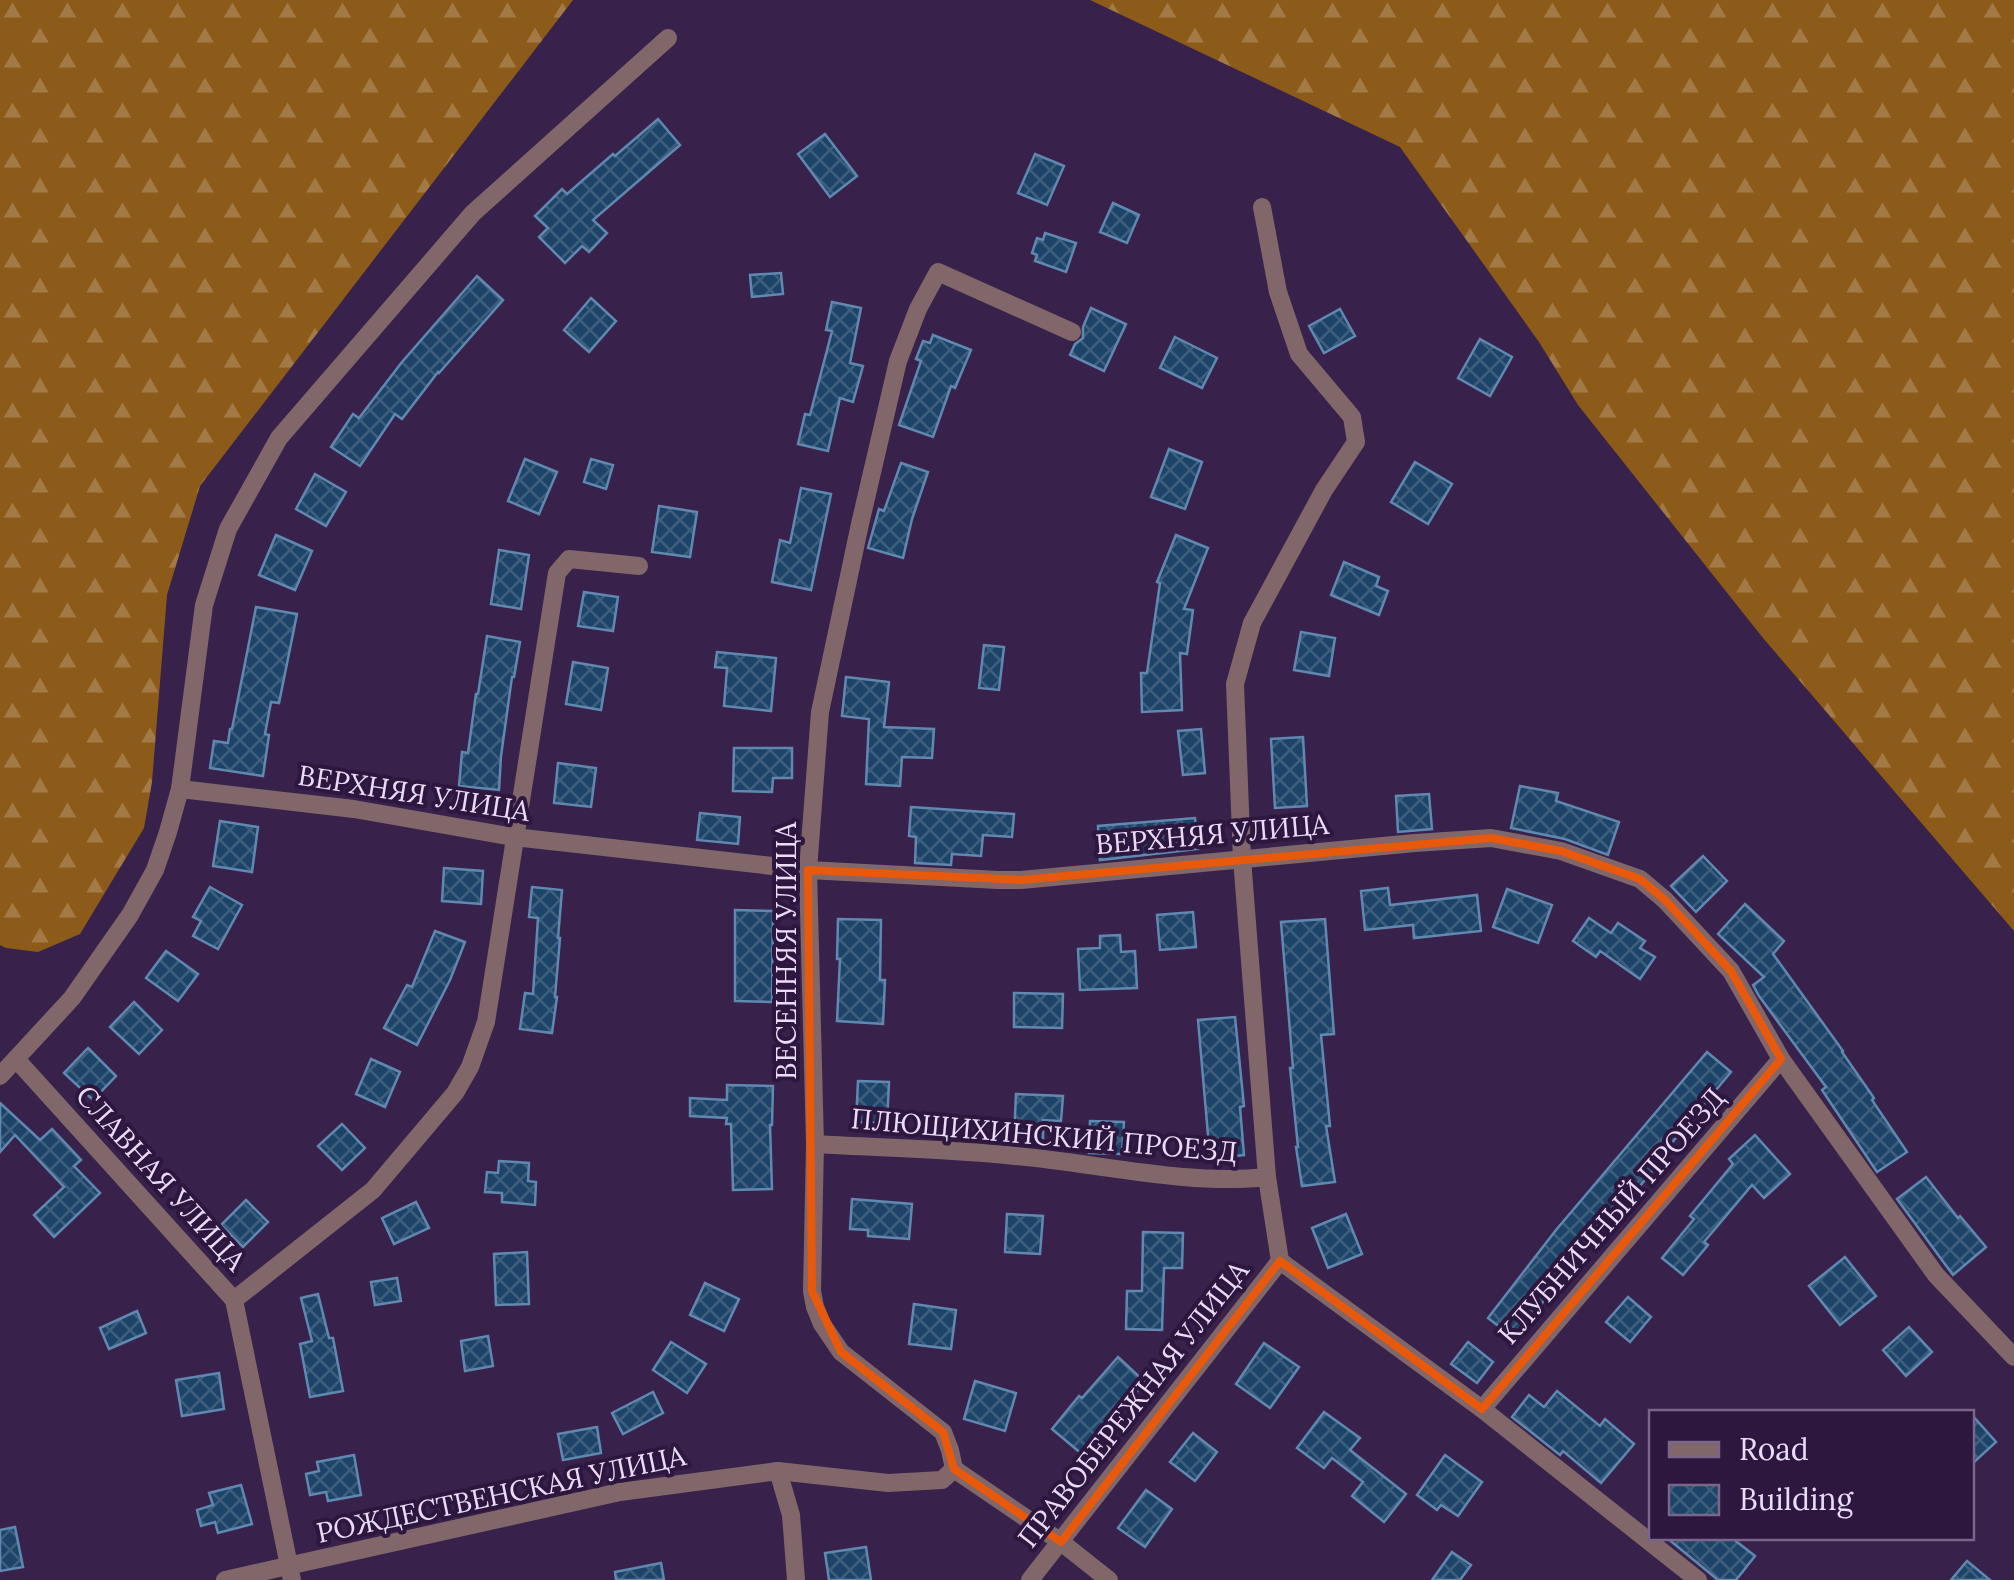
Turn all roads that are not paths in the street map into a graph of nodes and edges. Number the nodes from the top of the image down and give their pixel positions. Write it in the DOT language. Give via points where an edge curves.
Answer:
graph roads {
  1 [pos="668,38"];
  2 [pos="1262,208"];
  3 [pos="1072,332"];
  4 [pos="639,566"];
  5 [pos="180,789"];
  6 [pos="514,838"];
  7 [pos="1242,860"];
  8 [pos="808,870"];
  9 [pos="16,1059"];
  10 [pos="1781,1059"];
  11 [pos="0,1076"];
  12 [pos="815,1144"];
  13 [pos="1268,1177"];
  14 [pos="1280,1261"];
  15 [pos="234,1300"];
  16 [pos="2014,1357"];
  17 [pos="1482,1409"];
  18 [pos="954,1470"];
  19 [pos="778,1471"];
  20 [pos="1061,1542"];
  21 [pos="291,1573"];
  22 [pos="224,1580"];
  23 [pos="796,1580"];
  24 [pos="1030,1580"];
  25 [pos="1109,1580"];
  26 [pos="1698,1580"];
  1 -- 5 [label="street" via="473,214 279,438 228,529 204,605"];
  2 -- 7 [label="street" via="1278,292 1299,354 1352,417 1356,442 1252,623 1234,684"];
  3 -- 8 [label="street, ВЕСЕННЯЯ УЛИЦА" via="938,272 918,309 898,361 820,712"];
  4 -- 6 [label="street" via="568,559 557,573"];
  5 -- 6 [label="street, ВЕРХНЯЯ УЛИЦА" via="354,809"];
  5 -- 9 [label="street" via="154,870 130,914 72,998"];
  6 -- 8 [label="street, ВЕРХНЯЯ УЛИЦА"];
  6 -- 15 [label="street" via="486,1022 455,1093 373,1190"];
  7 -- 8 [label="street, ВЕРХНЯЯ УЛИЦА" via="1021,880"];
  7 -- 10 [label="street, ВЕРХНЯЯ УЛИЦА" via="1492,838 1605,865 1640,879 1690,925 1730,971"];
  7 -- 13 [label="street"];
  8 -- 12 [label="street, ВЕСЕННЯЯ УЛИЦА"];
  9 -- 11 [label="street"];
  9 -- 15 [label="street, СЛАВНАЯ УЛИЦА"];
  10 -- 16 [label="street, ВЕРХНЯЯ УЛИЦА" via="1936,1274"];
  10 -- 17 [label="street, КЛУБНИЧНЫЙ ПРОЕЗД"];
  12 -- 13 [label="street, ПЛЮЩИХИНСКИЙ ПРОЕЗД" via="1016,1156 1239,1180"];
  12 -- 18 [label="street, ВЕСЕННЯЯ УЛИЦА" via="812,1291 822,1324 842,1352 942,1432"];
  13 -- 14 [label="street"];
  14 -- 17 [label="street"];
  14 -- 20 [label="street, ПРАВОБЕРЕЖНАЯ УЛИЦА"];
  15 -- 21 [label="street, СЛАВНАЯ УЛИЦА"];
  17 -- 26 [label="street"];
  18 -- 19 [label="street, РОЖДЕСТВЕНСКАЯ УЛИЦА" via="942,1480 888,1483"];
  18 -- 20 [label="street"];
  19 -- 21 [label="street, РОЖДЕСТВЕНСКАЯ УЛИЦА" via="620,1492"];
  19 -- 23 [label="street" via="791,1515"];
  20 -- 24 [label="street, ПРАВОБЕРЕЖНАЯ УЛИЦА"];
  20 -- 25 [label="street"];
  21 -- 22 [label="street, РОЖДЕСТВЕНСКАЯ УЛИЦА"];
}
